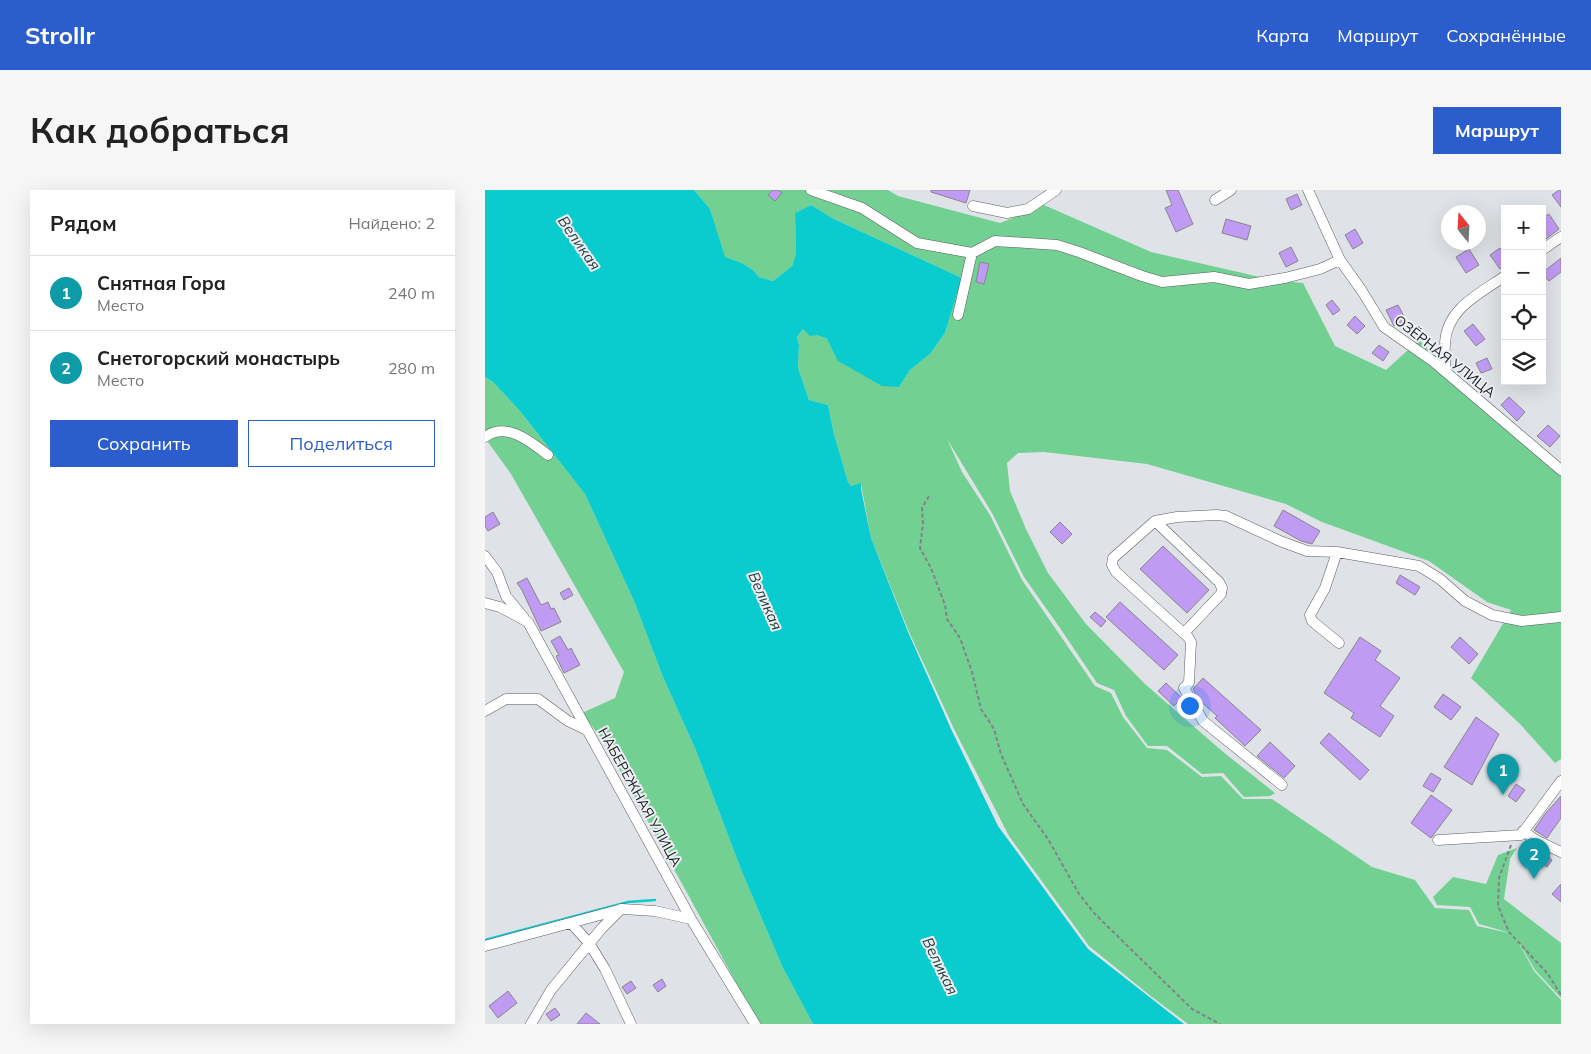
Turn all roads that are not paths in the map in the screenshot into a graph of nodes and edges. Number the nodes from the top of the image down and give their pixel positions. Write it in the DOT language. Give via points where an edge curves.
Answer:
graph roads {
  1 [pos="811,190"];
  2 [pos="1056,190"];
  3 [pos="1231,190"];
  4 [pos="1308,190"];
  5 [pos="1215,200"];
  6 [pos="973,206"];
  7 [pos="1561,237"];
  8 [pos="1546,247"];
  9 [pos="972,253"];
  10 [pos="1340,260"];
  11 [pos="1501,279"];
  12 [pos="958,315"];
  13 [pos="1446,372"];
  14 [pos="485,437"];
  15 [pos="549,455"];
  16 [pos="1561,470"];
  17 [pos="1155,522"];
  18 [pos="1337,552"];
  19 [pos="485,556"];
  20 [pos="485,603"];
  21 [pos="1561,617"];
  22 [pos="528,622"];
  23 [pos="1184,633"];
  24 [pos="1339,643"];
  25 [pos="485,711"];
  26 [pos="587,730"];
  27 [pos="1561,781"];
  28 [pos="1282,785"];
  29 [pos="1519,832"];
  30 [pos="1438,840"];
  31 [pos="1561,852"];
  32 [pos="622,908"];
  33 [pos="691,919"];
  34 [pos="571,922"];
  35 [pos="589,944"];
  36 [pos="485,946"];
  37 [pos="531,1024"];
  38 [pos="631,1024"];
  39 [pos="755,1024"];
  1 -- 9 [label="street" via="862,208 917,243"];
  2 -- 6 [label="street" via="1028,209 1007,214"];
  3 -- 5 [label="street"];
  4 -- 10 [label="street, ОЗЁРНАЯ УЛИЦА"];
  7 -- 8 [label="street"];
  9 -- 10 [label="street" via="995,241 1057,246 1162,282 1214,277 1249,284 1320,269"];
  9 -- 12 [label="street"];
  10 -- 13 [label="street, ОЗЁРНАЯ УЛИЦА" via="1384,327"];
  11 -- 13 [label="street" via="1462,306 1450,320 1445,343"];
  13 -- 16 [label="street, ОЗЁРНАЯ УЛИЦА"];
  14 -- 15 [label="street" via="501,430 526,438"];
  17 -- 18 [label="street" via="1177,517 1226,516 1307,551"];
  17 -- 23 [label="street" via="1222,588 1221,594"];
  17 -- 23 [label="street" via="1113,558 1112,566"];
  18 -- 21 [label="street" via="1419,566 1465,601 1492,615 1522,621"];
  18 -- 24 [label="street" via="1325,588 1310,615 1312,621"];
  19 -- 22 [label="street, НАБЕРЕЖНАЯ УЛИЦА" via="497,572 506,596"];
  20 -- 22 [label="street"];
  22 -- 26 [label="street, НАБЕРЕЖНАЯ УЛИЦА"];
  23 -- 28 [label="street" via="1191,642 1189,684 1185,688 1203,721"];
  25 -- 26 [label="street" via="506,700 538,699 568,721"];
  26 -- 33 [label="street, НАБЕРЕЖНАЯ УЛИЦА"];
  27 -- 29 [label="street"];
  29 -- 30 [label="street"];
  29 -- 31 [label="street"];
  32 -- 33 [label="street"];
  32 -- 34 [label="street"];
  32 -- 35 [label="street"];
  33 -- 39 [label="street, НАБЕРЕЖНАЯ УЛИЦА"];
  34 -- 35 [label="street"];
  34 -- 36 [label="street"];
  35 -- 37 [label="street" via="551,990"];
  35 -- 38 [label="street" via="605,969"];
}
